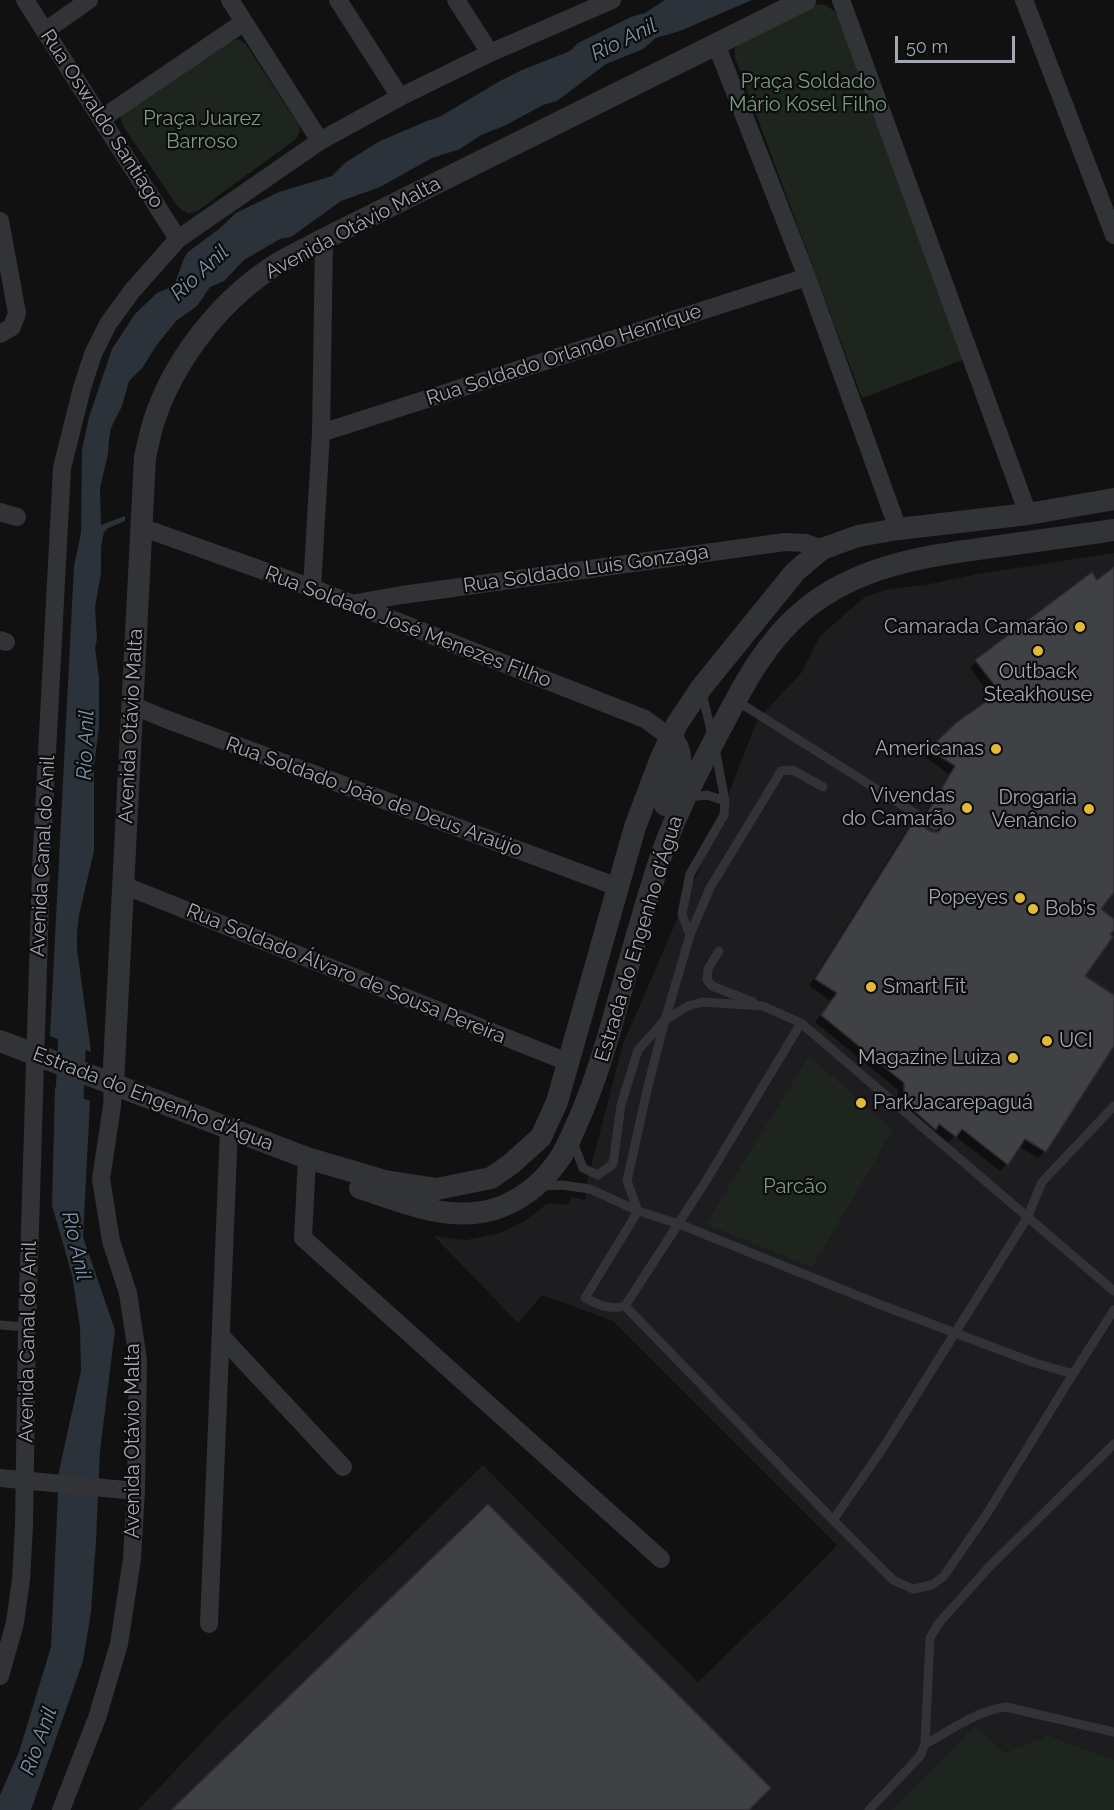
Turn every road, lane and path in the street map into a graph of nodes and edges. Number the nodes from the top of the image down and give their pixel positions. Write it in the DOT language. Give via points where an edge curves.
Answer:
graph roads {
  1 [pos="25,0"];
  2 [pos="88,0"];
  3 [pos="230,0"];
  4 [pos="338,0"];
  5 [pos="456,0"];
  6 [pos="612,0"];
  7 [pos="806,0"];
  8 [pos="841,0"];
  9 [pos="1024,0"];
  10 [pos="579,6"];
  11 [pos="244,22"];
  12 [pos="45,31"];
  13 [pos="716,44"];
  14 [pos="490,53"];
  15 [pos="400,97"];
  16 [pos="101,119"];
  17 [pos="320,141"];
  18 [pos="0,221"];
  19 [pos="1114,235"];
  20 [pos="178,239"];
  21 [pos="324,239"];
  22 [pos="807,277"];
  23 [pos="6,331"];
  24 [pos="321,433"];
  25 [pos="1114,499"];
  26 [pos="1028,514"];
  27 [pos="141,528"];
  28 [pos="898,529"];
  29 [pos="1114,530"];
  30 [pos="822,549"];
  31 [pos="312,588"];
  32 [pos="350,604"];
  33 [pos="701,688"];
  34 [pos="736,701"];
  35 [pos="132,705"];
  36 [pos="671,738"];
  37 [pos="714,742"];
  38 [pos="823,787"];
  39 [pos="684,798"];
  40 [pos="725,801"];
  41 [pos="935,826"];
  42 [pos="123,885"];
  43 [pos="618,887"];
  44 [pos="639,930"];
  45 [pos="690,935"];
  46 [pos="719,951"];
  47 [pos="763,1006"];
  48 [pos="665,1020"];
  49 [pos="801,1023"];
  50 [pos="0,1041"];
  51 [pos="41,1057"];
  52 [pos="570,1063"];
  53 [pos="107,1083"];
  54 [pos="1114,1106"];
  55 [pos="229,1128"];
  56 [pos="571,1137"];
  57 [pos="307,1158"];
  58 [pos="537,1186"];
  59 [pos="638,1210"];
  60 [pos="1027,1218"];
  61 [pos="679,1224"];
  62 [pos="1114,1291"];
  63 [pos="625,1306"];
  64 [pos="1114,1310"];
  65 [pos="0,1325"];
  66 [pos="27,1327"];
  67 [pos="955,1333"];
  68 [pos="221,1336"];
  69 [pos="1073,1374"];
  70 [pos="1114,1444"];
  71 [pos="343,1467"];
  72 [pos="0,1478"];
  73 [pos="34,1481"];
  74 [pos="136,1491"];
  75 [pos="833,1520"];
  76 [pos="661,1559"];
  77 [pos="209,1624"];
  78 [pos="0,1676"];
  79 [pos="1114,1732"];
  80 [pos="925,1744"];
  81 [pos="61,1810"];
  82 [pos="868,1810"];
  1 -- 12 [label="street, Rua Oswaldo Santiago"];
  2 -- 12 [label="street"];
  3 -- 11 [label="street"];
  4 -- 15 [label="street"];
  5 -- 14 [label="street"];
  6 -- 10 [label="street, Avenida Canal do Anil"];
  7 -- 13 [label="street, Avenida Otávio Malta"];
  8 -- 26 [label="street"];
  9 -- 19 [label="street"];
  10 -- 14 [label="street, Avenida Canal do Anil"];
  11 -- 16 [label="street"];
  11 -- 17 [label="street"];
  12 -- 16 [label="street, Rua Oswaldo Santiago"];
  13 -- 21 [label="street, Avenida Otávio Malta"];
  13 -- 22 [label="street"];
  14 -- 15 [label="street, Avenida Canal do Anil"];
  15 -- 17 [label="street, Avenida Canal do Anil"];
  16 -- 20 [label="street, Rua Oswaldo Santiago"];
  17 -- 20 [label="street, Avenida Canal do Anil"];
  18 -- 23 [label="street" via="17,313"];
  20 -- 51 [label="street, Avenida Canal do Anil" via="108,324 82,388 62,468 41,868"];
  21 -- 24 [label="street"];
  21 -- 27 [label="street, Avenida Otávio Malta" via="268,270 239,293 184,358 153,422 145,457"];
  22 -- 24 [label="street, Rua Soldado Orlando Henrique"];
  22 -- 28 [label="street"];
  24 -- 31 [label="street"];
  25 -- 26 [label="street, Estrada do Engenho d'Água"];
  26 -- 28 [label="street, Estrada do Engenho d'Água"];
  27 -- 31 [label="street, Rua Soldado José Menezes Filho"];
  27 -- 35 [label="street, Avenida Otávio Malta"];
  28 -- 30 [label="street, Estrada do Engenho d'Água" via="858,536"];
  29 -- 34 [label="street, Estrada do Engenho d'Água" via="918,558 843,584 804,609 771,642"];
  30 -- 32 [label="street, Rua Soldado Luís Gonzaga" via="785,542"];
  30 -- 33 [label="street, Estrada do Engenho d'Água" via="795,572"];
  31 -- 32 [label="street, Rua Soldado José Menezes Filho"];
  32 -- 36 [label="street, Rua Soldado José Menezes Filho" via="645,720"];
  33 -- 36 [label="street, Estrada do Engenho d'Água"];
  33 -- 37 [label="lane"];
  34 -- 37 [label="street, Estrada do Engenho d'Água"];
  34 -- 41 [label="lane"];
  35 -- 42 [label="street, Avenida Otávio Malta"];
  35 -- 43 [label="street, Rua Soldado João de Deus Araújo"];
  36 -- 43 [label="street, Estrada do Engenho d'Água" via="652,779"];
  36 -- 44 [label="street" via="680,752 679,773 649,861"];
  37 -- 39 [label="street, Estrada do Engenho d'Água"];
  37 -- 40 [label="lane"];
  38 -- 45 [label="lane" via="793,770 781,771 710,888"];
  39 -- 40 [label="lane" via="706,795"];
  39 -- 44 [label="street, Estrada do Engenho d'Água" via="660,859"];
  40 -- 45 [label="lane" via="724,814 690,874 682,914"];
  42 -- 52 [label="street, Rua Soldado Álvaro de Sousa Pereira"];
  42 -- 53 [label="street, Avenida Otávio Malta"];
  43 -- 52 [label="street, Estrada do Engenho d'Água"];
  44 -- 56 [label="street, Estrada do Engenho d'Água" via="593,1089"];
  45 -- 48 [label="lane"];
  46 -- 47 [label="lane" via="706,980"];
  47 -- 48 [label="lane" via="703,1002"];
  47 -- 49 [label="lane"];
  48 -- 56 [label="lane" via="638,1050 621,1105 613,1164 598,1174 583,1168"];
  48 -- 59 [label="lane" via="627,1181"];
  49 -- 60 [label="lane"];
  49 -- 61 [label="lane"];
  50 -- 51 [label="street, Estrada do Engenho d'Água"];
  51 -- 53 [label="street, Estrada do Engenho d'Água"];
  51 -- 66 [label="street, Avenida Canal do Anil"];
  52 -- 57 [label="street, Estrada do Engenho d'Água" via="541,1137 491,1178 437,1189 385,1181"];
  53 -- 55 [label="street, Estrada do Engenho d'Água"];
  53 -- 74 [label="street, Avenida Otávio Malta" via="112,1106 101,1179 111,1241 128,1293 138,1360"];
  54 -- 60 [label="lane" via="1042,1182"];
  55 -- 57 [label="street, Estrada do Engenho d'Água"];
  55 -- 68 [label="street"];
  56 -- 58 [label="street, Estrada do Engenho d'Água" via="557,1163"];
  57 -- 58 [label="street, Estrada do Engenho d'Água" via="350,1185 447,1214 495,1209"];
  57 -- 76 [label="street" via="303,1238"];
  58 -- 59 [label="lane" via="590,1189"];
  59 -- 61 [label="lane"];
  59 -- 63 [label="lane" via="585,1298 605,1308"];
  60 -- 62 [label="lane"];
  60 -- 67 [label="lane"];
  61 -- 63 [label="lane"];
  61 -- 67 [label="lane"];
  63 -- 75 [label="lane"];
  64 -- 69 [label="lane"];
  65 -- 66 [label="lane"];
  66 -- 73 [label="street, Avenida Canal do Anil"];
  67 -- 69 [label="lane"];
  67 -- 75 [label="lane"];
  68 -- 71 [label="street"];
  68 -- 77 [label="street"];
  69 -- 75 [label="lane" via="988,1512 944,1576 932,1585 913,1589 893,1580"];
  70 -- 80 [label="lane" via="990,1566 938,1624 930,1638"];
  72 -- 73 [label="street"];
  73 -- 74 [label="street"];
  73 -- 78 [label="street, Avenida Canal do Anil" via="15,1623"];
  74 -- 81 [label="street, Avenida Otávio Malta" via="132,1559 119,1644 97,1718"];
  79 -- 80 [label="lane" via="1006,1707 984,1713"];
  80 -- 82 [label="lane" via="920,1756"];
}
